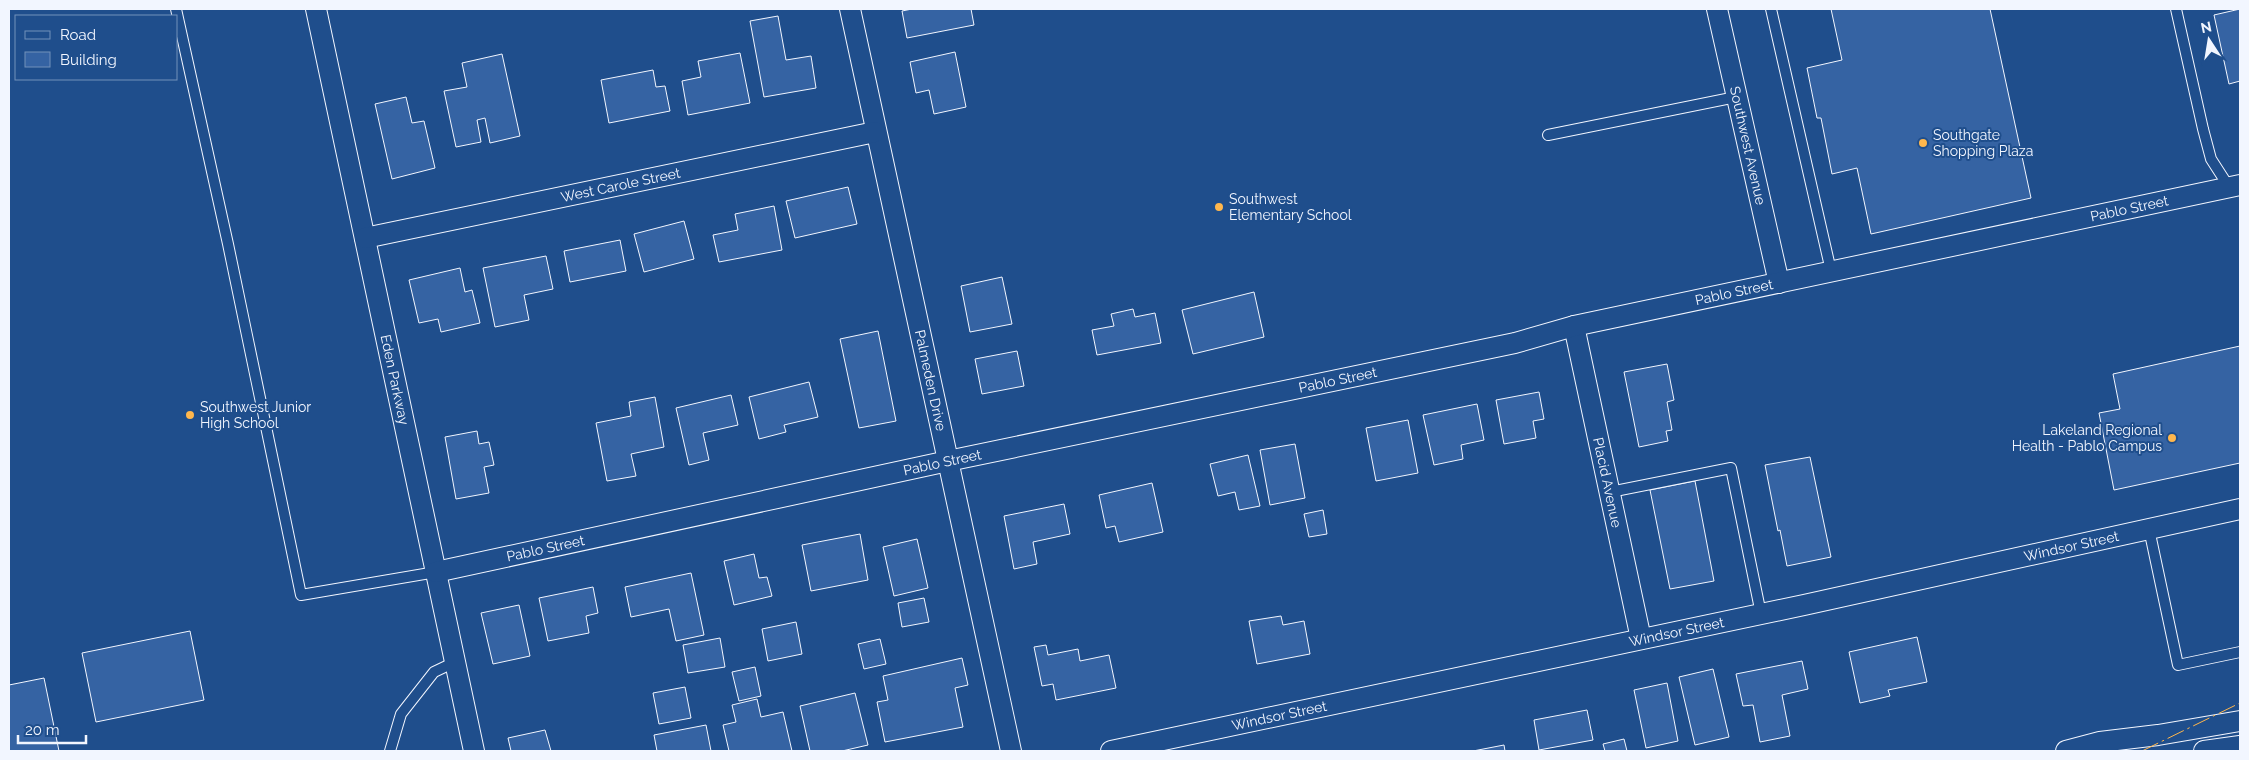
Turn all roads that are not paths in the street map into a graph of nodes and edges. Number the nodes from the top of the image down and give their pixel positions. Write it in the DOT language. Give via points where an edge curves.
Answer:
graph roads {
  1 [pos="316,9"];
  2 [pos="850,9"];
  3 [pos="1717,9"];
  4 [pos="1771,9"];
  5 [pos="2176,9"];
  6 [pos="178,18"];
  7 [pos="1736,97"];
  8 [pos="875,132"];
  9 [pos="1548,135"];
  10 [pos="2234,186"];
  11 [pos="365,238"];
  12 [pos="1831,271"];
  13 [pos="1779,283"];
  14 [pos="1574,326"];
  15 [pos="948,461"];
  16 [pos="1610,492"];
  17 [pos="2240,509"];
  18 [pos="2149,529"];
  19 [pos="436,572"];
  20 [pos="1761,614"];
  21 [pos="1641,639"];
  22 [pos="2240,652"];
  23 [pos="455,662"];
  24 [pos="2240,721"];
  25 [pos="2240,746"];
  26 [pos="390,751"];
  27 [pos="474,751"];
  28 [pos="1011,751"];
  29 [pos="1111,751"];
  30 [pos="2066,751"];
  31 [pos="2204,751"];
  1 -- 11 [label="street, Eden Parkway"];
  2 -- 8 [label="street, Palmeden Drive"];
  3 -- 7 [label="street, Southwest Avenue"];
  4 -- 12 [label="lane"];
  5 -- 10 [label="lane" via="2212,160"];
  6 -- 19 [label="lane" via="301,596"];
  7 -- 9 [label="lane"];
  7 -- 13 [label="street, Southwest Avenue"];
  8 -- 11 [label="street, West Carole Street"];
  8 -- 15 [label="street, Palmeden Drive"];
  10 -- 12 [label="street, Pablo Street"];
  11 -- 19 [label="street, Eden Parkway"];
  12 -- 13 [label="street, Pablo Street"];
  13 -- 14 [label="street, Pablo Street"];
  14 -- 15 [label="street, Pablo Street" via="1516,343"];
  14 -- 16 [label="street, Placid Avenue"];
  15 -- 19 [label="street, Pablo Street"];
  15 -- 28 [label="street, Palmeden Drive"];
  16 -- 20 [label="lane" via="1731,468"];
  16 -- 21 [label="street, Placid Avenue"];
  17 -- 18 [label="street, Windsor Street"];
  18 -- 20 [label="street, Windsor Street"];
  18 -- 22 [label="lane" via="2178,665"];
  19 -- 23 [label="street, Eden Parkway"];
  20 -- 21 [label="street, Windsor Street"];
  21 -- 29 [label="street, Windsor Street"];
  23 -- 26 [label="lane" via="434,672 401,714"];
  23 -- 27 [label="street, Eden Parkway"];
  24 -- 30 [label="street" via="2100,742"];
  25 -- 31 [label="street"];
}
